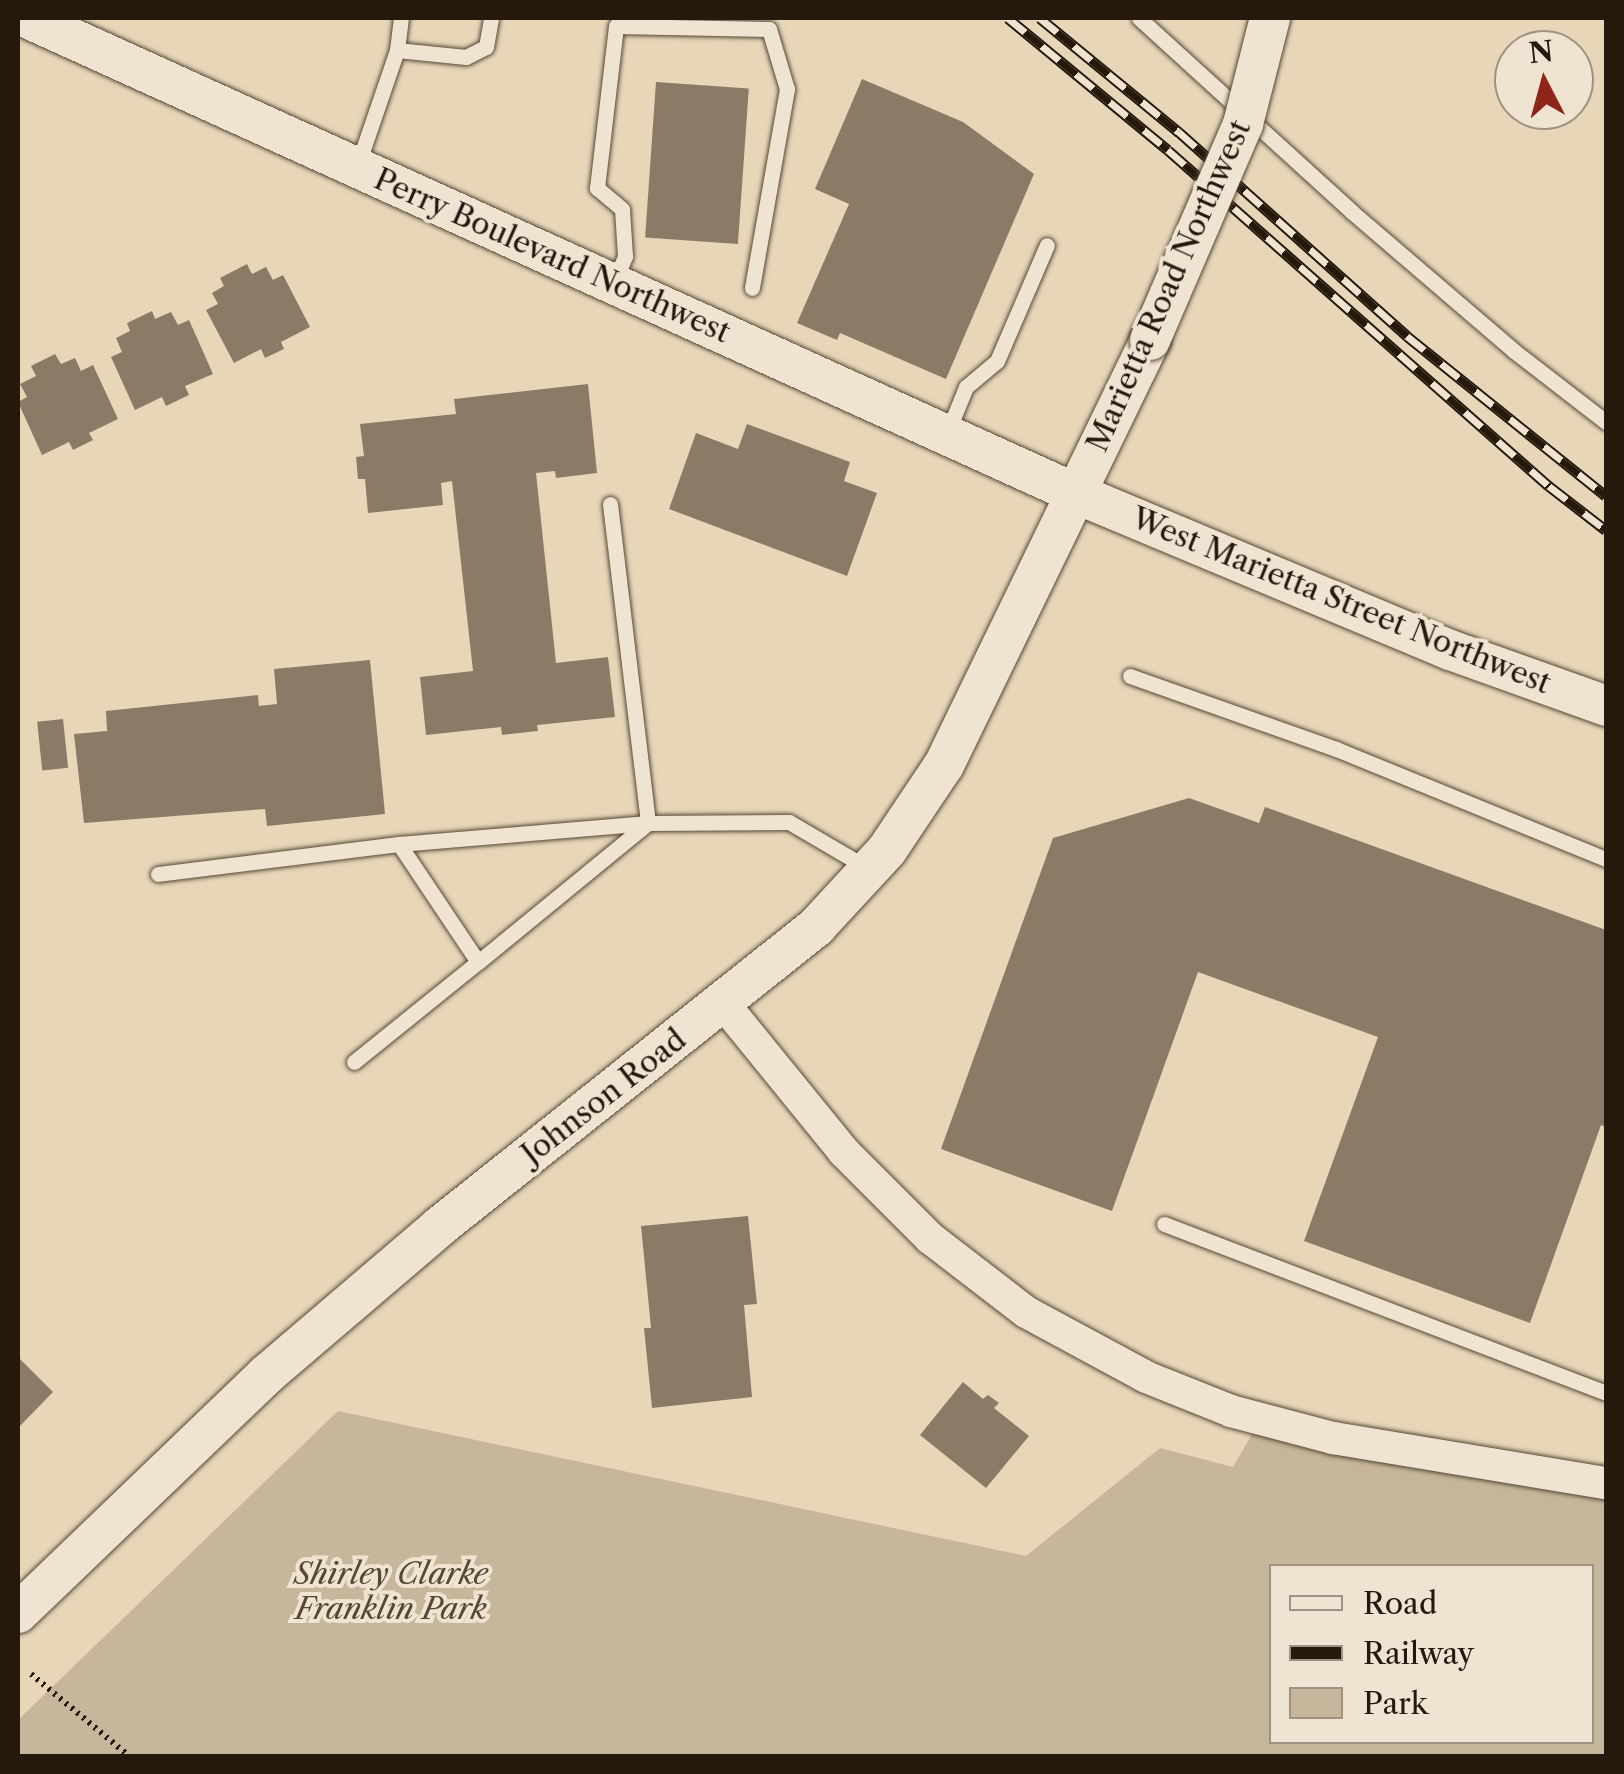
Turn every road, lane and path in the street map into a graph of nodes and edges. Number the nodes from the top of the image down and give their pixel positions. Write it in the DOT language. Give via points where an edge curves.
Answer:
graph roads {
  1 [pos="28,18"];
  2 [pos="400,18"];
  3 [pos="492,18"];
  4 [pos="1139,18"];
  5 [pos="1270,18"];
  6 [pos="618,22"];
  7 [pos="764,24"];
  8 [pos="397,50"];
  9 [pos="356,167"];
  10 [pos="1047,245"];
  11 [pos="614,284"];
  12 [pos="752,288"];
  13 [pos="1606,422"];
  14 [pos="946,435"];
  15 [pos="1076,494"];
  16 [pos="610,504"];
  17 [pos="1130,676"];
  18 [pos="1606,706"];
  19 [pos="648,823"];
  20 [pos="398,844"];
  21 [pos="1606,859"];
  22 [pos="869,869"];
  23 [pos="158,874"];
  24 [pos="478,962"];
  25 [pos="723,1002"];
  26 [pos="354,1062"];
  27 [pos="1164,1224"];
  28 [pos="1606,1394"];
  29 [pos="1606,1483"];
  30 [pos="18,1613"];
  31 [pos="30,1674"];
  32 [pos="129,1756"];
  1 -- 9 [label="street, Perry Boulevard Northwest"];
  2 -- 8 [label="lane"];
  3 -- 8 [label="lane" via="486,47 466,57"];
  4 -- 13 [label="lane" via="1352,212"];
  5 -- 15 [label="street, Marietta Road Northwest, bridge" via="1244,124"];
  6 -- 7 [label="lane"];
  6 -- 11 [label="lane" via="597,188 622,209 625,256"];
  7 -- 12 [label="lane" via="787,89"];
  8 -- 9 [label="lane"];
  9 -- 11 [label="street, Perry Boulevard Northwest"];
  10 -- 14 [label="lane" via="997,361 966,387"];
  11 -- 14 [label="street, Perry Boulevard Northwest"];
  14 -- 15 [label="street, Perry Boulevard Northwest"];
  15 -- 18 [label="street, West Marietta Street Northwest" via="1450,650"];
  15 -- 22 [label="street, Johnson Road" via="944,765"];
  16 -- 19 [label="lane"];
  17 -- 21 [label="lane" via="1336,749"];
  19 -- 20 [label="lane"];
  19 -- 22 [label="lane" via="789,822"];
  19 -- 24 [label="lane"];
  20 -- 23 [label="lane"];
  20 -- 24 [label="lane"];
  22 -- 25 [label="street, Johnson Road" via="816,926"];
  24 -- 26 [label="lane"];
  25 -- 29 [label="street" via="844,1152 930,1238 1026,1312 1146,1378 1230,1411 1333,1438"];
  25 -- 30 [label="street, Johnson Road" via="439,1227 266,1375"];
  27 -- 28 [label="lane"];
  31 -- 32 [label="path"];
}
